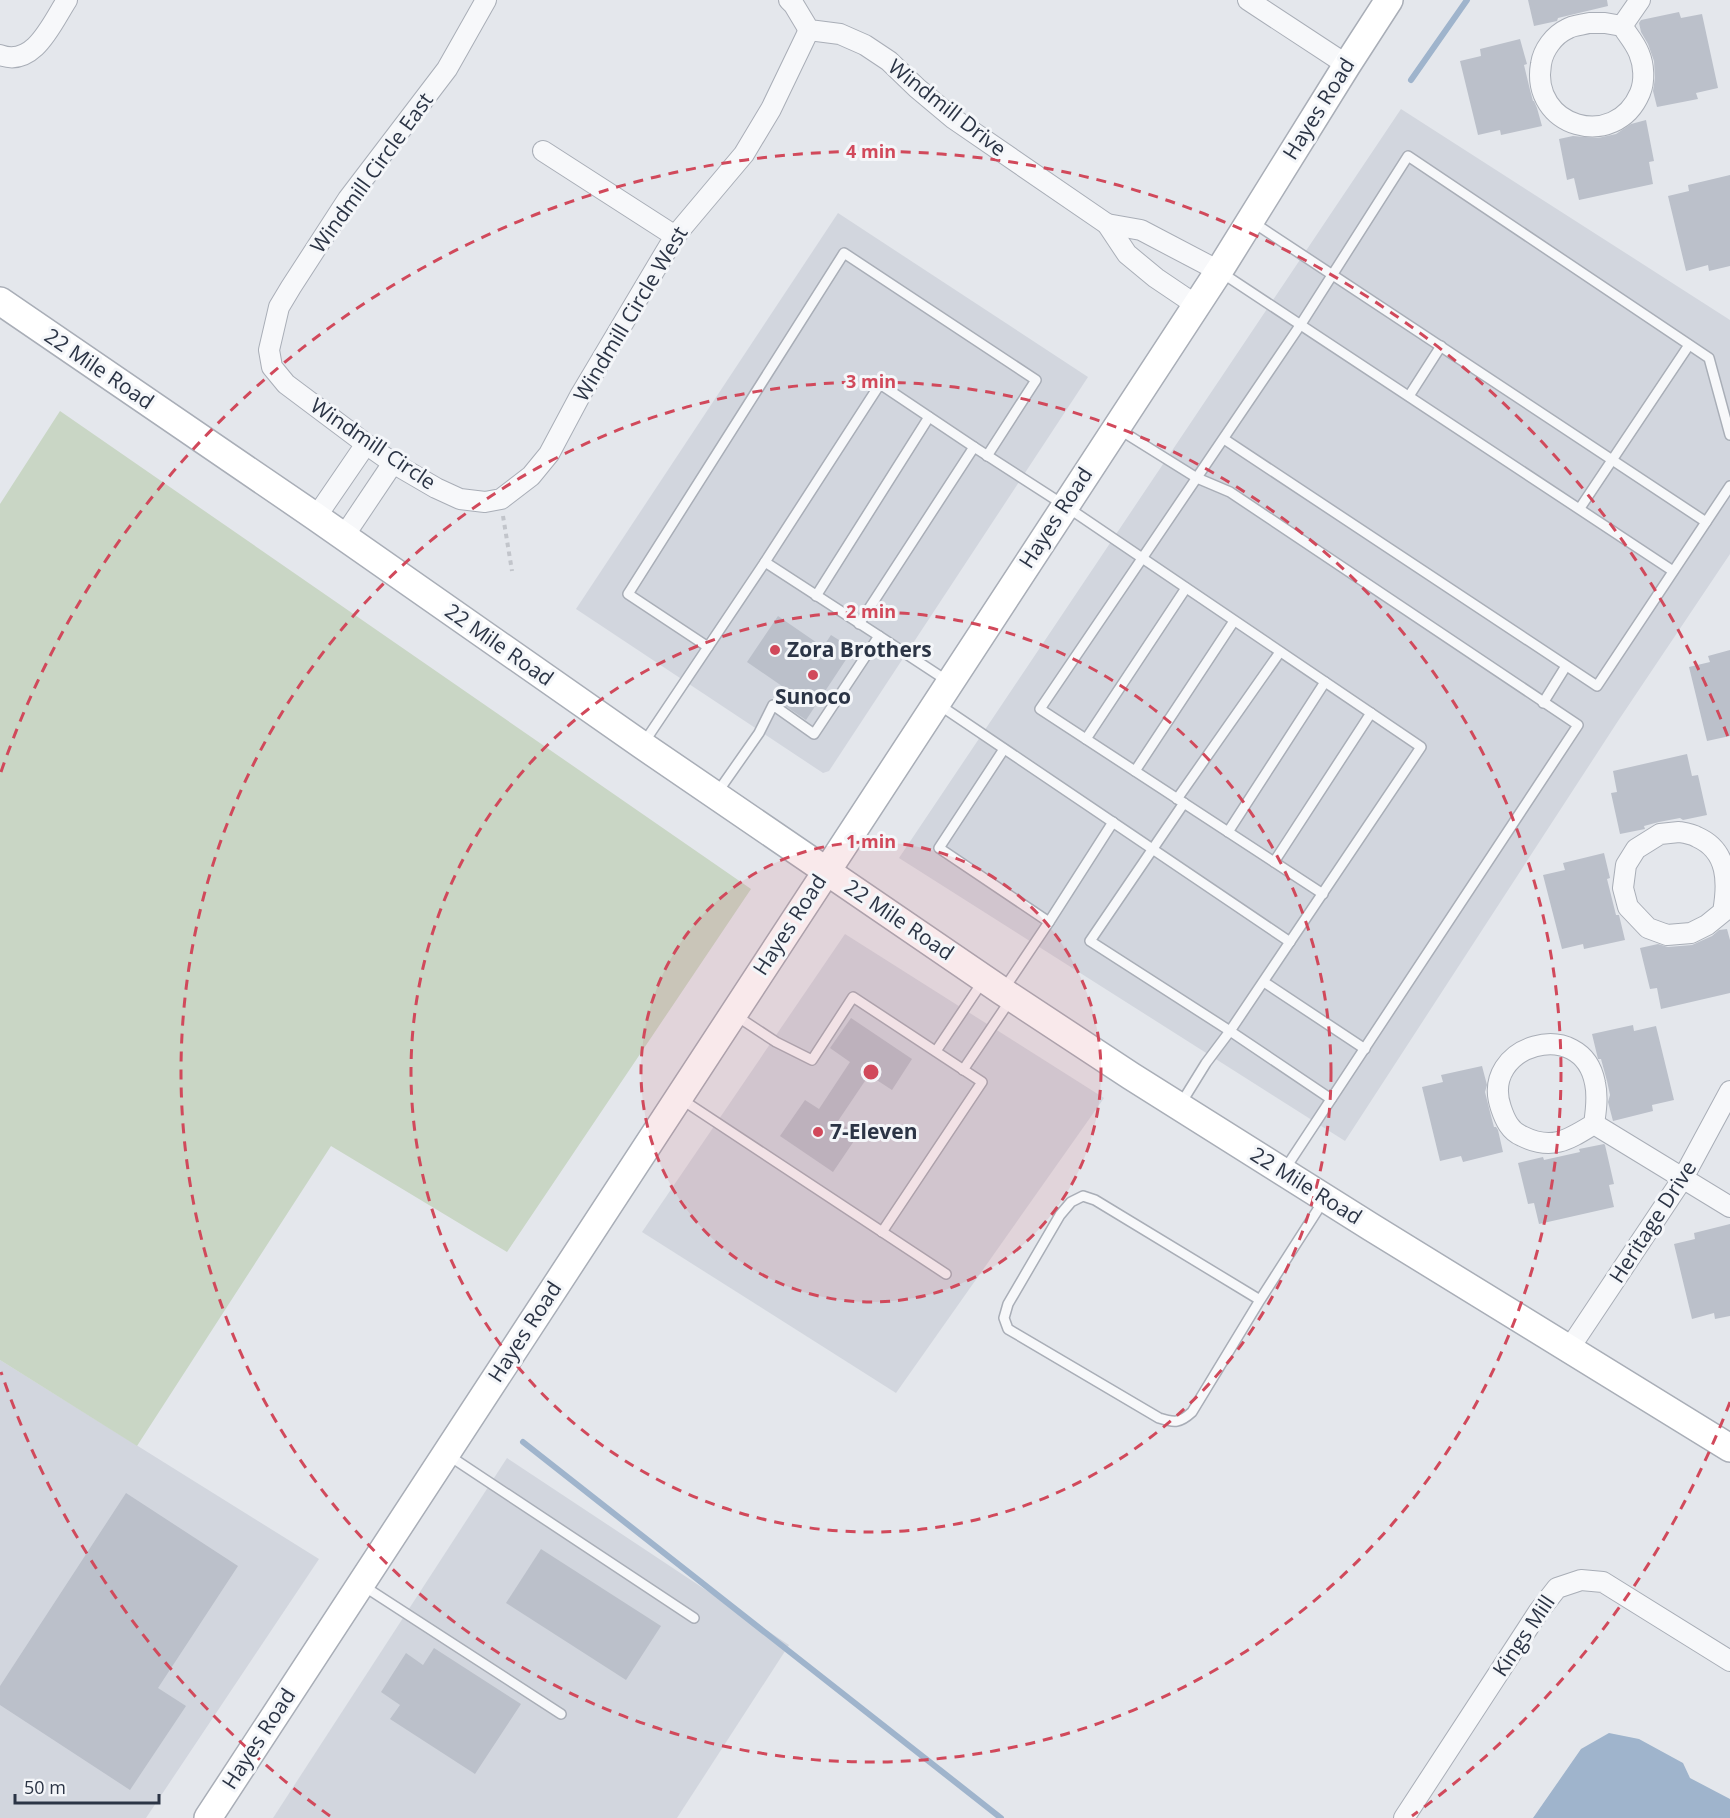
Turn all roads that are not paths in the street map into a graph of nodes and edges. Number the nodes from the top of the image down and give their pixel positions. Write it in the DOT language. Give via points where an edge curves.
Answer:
graph roads {
  1 [pos="67,0"];
  2 [pos="486,0"];
  3 [pos="789,0"];
  4 [pos="1248,0"];
  5 [pos="1389,0"];
  6 [pos="1640,0"];
  7 [pos="1622,26"];
  8 [pos="809,30"];
  9 [pos="8,57"];
  10 [pos="1347,64"];
  11 [pos="543,152"];
  12 [pos="1249,220"];
  13 [pos="1107,224"];
  14 [pos="675,236"];
  15 [pos="1219,271"];
  16 [pos="1332,275"];
  17 [pos="0,301"];
  18 [pos="1196,305"];
  19 [pos="1301,324"];
  20 [pos="1689,345"];
  21 [pos="1441,346"];
  22 [pos="269,350"];
  23 [pos="1409,396"];
  24 [pos="929,417"];
  25 [pos="1115,427"];
  26 [pos="1730,435"];
  27 [pos="1224,439"];
  28 [pos="366,444"];
  29 [pos="974,447"];
  30 [pos="987,456"];
  31 [pos="1612,460"];
  32 [pos="393,463"];
  33 [pos="1197,478"];
  34 [pos="1730,486"];
  35 [pos="501,499"];
  36 [pos="1065,505"];
  37 [pos="1580,508"];
  38 [pos="316,517"];
  39 [pos="1706,522"];
  40 [pos="344,536"];
  41 [pos="1141,557"];
  42 [pos="765,562"];
  43 [pos="1673,571"];
  44 [pos="1186,588"];
  45 [pos="816,596"];
  46 [pos="1234,621"];
  47 [pos="859,624"];
  48 [pos="879,636"];
  49 [pos="708,646"];
  50 [pos="1280,652"];
  51 [pos="1566,666"];
  52 [pos="1325,682"];
  53 [pos="943,693"];
  54 [pos="1543,703"];
  55 [pos="1371,713"];
  56 [pos="1086,739"];
  57 [pos="642,745"];
  58 [pos="1004,749"];
  59 [pos="1135,771"];
  60 [pos="716,795"];
  61 [pos="1180,801"];
  62 [pos="1113,822"];
  63 [pos="1228,832"];
  64 [pos="1153,848"];
  65 [pos="1274,862"];
  66 [pos="826,870"];
  67 [pos="1323,894"];
  68 [pos="1727,914"];
  69 [pos="1048,922"];
  70 [pos="1290,942"];
  71 [pos="1263,982"];
  72 [pos="1000,989"];
  73 [pos="733,1013"];
  74 [pos="1230,1031"];
  75 [pos="1365,1049"];
  76 [pos="936,1051"];
  77 [pos="963,1070"];
  78 [pos="1730,1091"];
  79 [pos="679,1098"];
  80 [pos="1331,1099"];
  81 [pos="1179,1107"];
  82 [pos="1594,1124"];
  83 [pos="1283,1172"];
  84 [pos="1683,1178"];
  85 [pos="1325,1198"];
  86 [pos="1730,1207"];
  87 [pos="882,1232"];
  88 [pos="946,1274"];
  89 [pos="1260,1300"];
  90 [pos="1569,1349"];
  91 [pos="1730,1448"];
  92 [pos="446,1454"];
  93 [pos="360,1584"];
  94 [pos="694,1618"];
  95 [pos="1730,1661"];
  96 [pos="561,1714"];
  97 [pos="208,1818"];
  98 [pos="1404,1818"];
  1 -- 9 [label="street" via="37,45 28,53"];
  2 -- 22 [label="street, Windmill Circle East" via="447,69 348,199 291,286 279,307"];
  3 -- 8 [label="street"];
  4 -- 10 [label="street"];
  5 -- 10 [label="main road, Hayes Road"];
  6 -- 7 [label="street"];
  7 -- 7 [label="street" via="1589,23 1567,28 1548,46 1539,77 1544,96 1563,118 1596,127 1610,124 1635,104 1642,87 1643,68"];
  8 -- 13 [label="street, Windmill Drive" via="840,34 865,45 889,61 954,119"];
  8 -- 14 [label="street, Windmill Circle West" via="771,109 744,154"];
  10 -- 12 [label="main road, Hayes Road"];
  11 -- 14 [label="street"];
  12 -- 15 [label="main road, Hayes Road"];
  12 -- 16 [label="lane"];
  13 -- 15 [label="street, Windmill Drive" via="1141,230"];
  13 -- 18 [label="street, Windmill Drive" via="1127,254"];
  14 -- 35 [label="street, Windmill Circle West" via="549,453 531,476"];
  15 -- 18 [label="main road, Hayes Road"];
  15 -- 19 [label="lane"];
  16 -- 19 [label="lane"];
  16 -- 20 [label="lane" via="1408,156"];
  16 -- 21 [label="lane"];
  17 -- 38 [label="main road, 22 Mile Road"];
  18 -- 25 [label="main road, Hayes Road"];
  19 -- 23 [label="lane"];
  19 -- 27 [label="lane"];
  20 -- 26 [label="lane" via="1709,358"];
  20 -- 31 [label="lane"];
  21 -- 23 [label="lane"];
  21 -- 31 [label="lane"];
  22 -- 28 [label="street, Windmill Circle" via="272,367 286,384"];
  23 -- 37 [label="lane"];
  24 -- 29 [label="lane"];
  24 -- 42 [label="lane" via="880,384"];
  24 -- 45 [label="lane"];
  25 -- 33 [label="lane"];
  25 -- 36 [label="main road, Hayes Road"];
  27 -- 33 [label="lane"];
  27 -- 51 [label="lane"];
  28 -- 32 [label="street, Windmill Circle"];
  28 -- 38 [label="street"];
  29 -- 30 [label="lane"];
  29 -- 47 [label="lane"];
  30 -- 36 [label="lane"];
  30 -- 49 [label="lane" via="1036,380 844,253 628,594"];
  31 -- 37 [label="lane"];
  31 -- 39 [label="lane"];
  32 -- 35 [label="street, Windmill Circle" via="460,499"];
  32 -- 40 [label="street"];
  33 -- 41 [label="lane"];
  33 -- 54 [label="lane" via="1230,492"];
  34 -- 39 [label="lane"];
  36 -- 41 [label="lane"];
  36 -- 53 [label="main road, Hayes Road"];
  37 -- 43 [label="lane"];
  38 -- 40 [label="main road, 22 Mile Road"];
  39 -- 43 [label="lane"];
  40 -- 57 [label="main road, 22 Mile Road"];
  41 -- 44 [label="lane"];
  41 -- 56 [label="lane" via="1040,709"];
  42 -- 45 [label="lane"];
  42 -- 49 [label="lane"];
  43 -- 51 [label="lane" via="1597,686"];
  44 -- 46 [label="lane"];
  44 -- 56 [label="lane"];
  45 -- 47 [label="lane"];
  46 -- 50 [label="lane"];
  46 -- 59 [label="lane"];
  47 -- 48 [label="lane"];
  48 -- 53 [label="lane"];
  48 -- 60 [label="lane" via="814,734 773,705 759,733"];
  49 -- 57 [label="lane"];
  50 -- 52 [label="lane"];
  50 -- 61 [label="lane"];
  51 -- 54 [label="lane"];
  52 -- 55 [label="lane"];
  52 -- 63 [label="lane"];
  53 -- 58 [label="lane"];
  53 -- 66 [label="main road, Hayes Road"];
  54 -- 75 [label="lane" via="1578,725"];
  55 -- 65 [label="lane"];
  55 -- 67 [label="lane" via="1421,747"];
  56 -- 59 [label="lane"];
  57 -- 60 [label="main road, 22 Mile Road"];
  58 -- 62 [label="lane"];
  58 -- 69 [label="lane" via="939,848"];
  59 -- 61 [label="lane"];
  60 -- 66 [label="main road, 22 Mile Road"];
  61 -- 63 [label="lane"];
  61 -- 64 [label="lane"];
  62 -- 64 [label="lane"];
  62 -- 69 [label="lane"];
  63 -- 65 [label="lane"];
  64 -- 70 [label="lane"];
  64 -- 74 [label="lane" via="1090,941"];
  65 -- 67 [label="lane"];
  66 -- 72 [label="main road, 22 Mile Road"];
  66 -- 73 [label="main road, Hayes Road"];
  67 -- 70 [label="lane"];
  68 -- 68 [label="street" via="1724,867 1715,850 1698,837 1679,832 1659,834 1636,849 1626,865 1623,888 1628,907 1648,928 1667,935 1691,933"];
  69 -- 72 [label="lane"];
  70 -- 71 [label="lane"];
  71 -- 74 [label="lane"];
  71 -- 75 [label="lane"];
  72 -- 76 [label="lane"];
  72 -- 77 [label="lane"];
  72 -- 81 [label="main road, 22 Mile Road"];
  73 -- 76 [label="lane" via="812,1060 853,997"];
  73 -- 79 [label="main road, Hayes Road"];
  74 -- 80 [label="lane"];
  74 -- 81 [label="lane"];
  75 -- 80 [label="lane"];
  76 -- 77 [label="lane"];
  77 -- 87 [label="lane" via="982,1082"];
  78 -- 84 [label="street, Heritage Drive"];
  79 -- 87 [label="lane"];
  79 -- 92 [label="main road, Hayes Road"];
  80 -- 83 [label="lane"];
  81 -- 83 [label="main road, 22 Mile Road"];
  82 -- 82 [label="street" via="1595,1082 1586,1060 1570,1049 1556,1044 1536,1045 1515,1055 1501,1073 1497,1098 1505,1121 1517,1134 1536,1143 1554,1144"];
  82 -- 84 [label="street"];
  83 -- 85 [label="main road, 22 Mile Road"];
  84 -- 86 [label="street"];
  84 -- 90 [label="street, Heritage Drive"];
  85 -- 89 [label="lane"];
  85 -- 90 [label="main road, 22 Mile Road"];
  87 -- 88 [label="lane"];
  89 -- 89 [label="lane" via="1192,1412 1184,1420 1171,1422 1008,1329 1004,1318 1008,1304 1060,1215 1071,1202 1083,1196"];
  90 -- 91 [label="main road, 22 Mile Road"];
  92 -- 93 [label="main road, Hayes Road"];
  92 -- 94 [label="lane"];
  93 -- 96 [label="lane"];
  93 -- 97 [label="main road, Hayes Road"];
  95 -- 98 [label="street, Kings Mill" via="1603,1582 1581,1580 1557,1588"];
}
